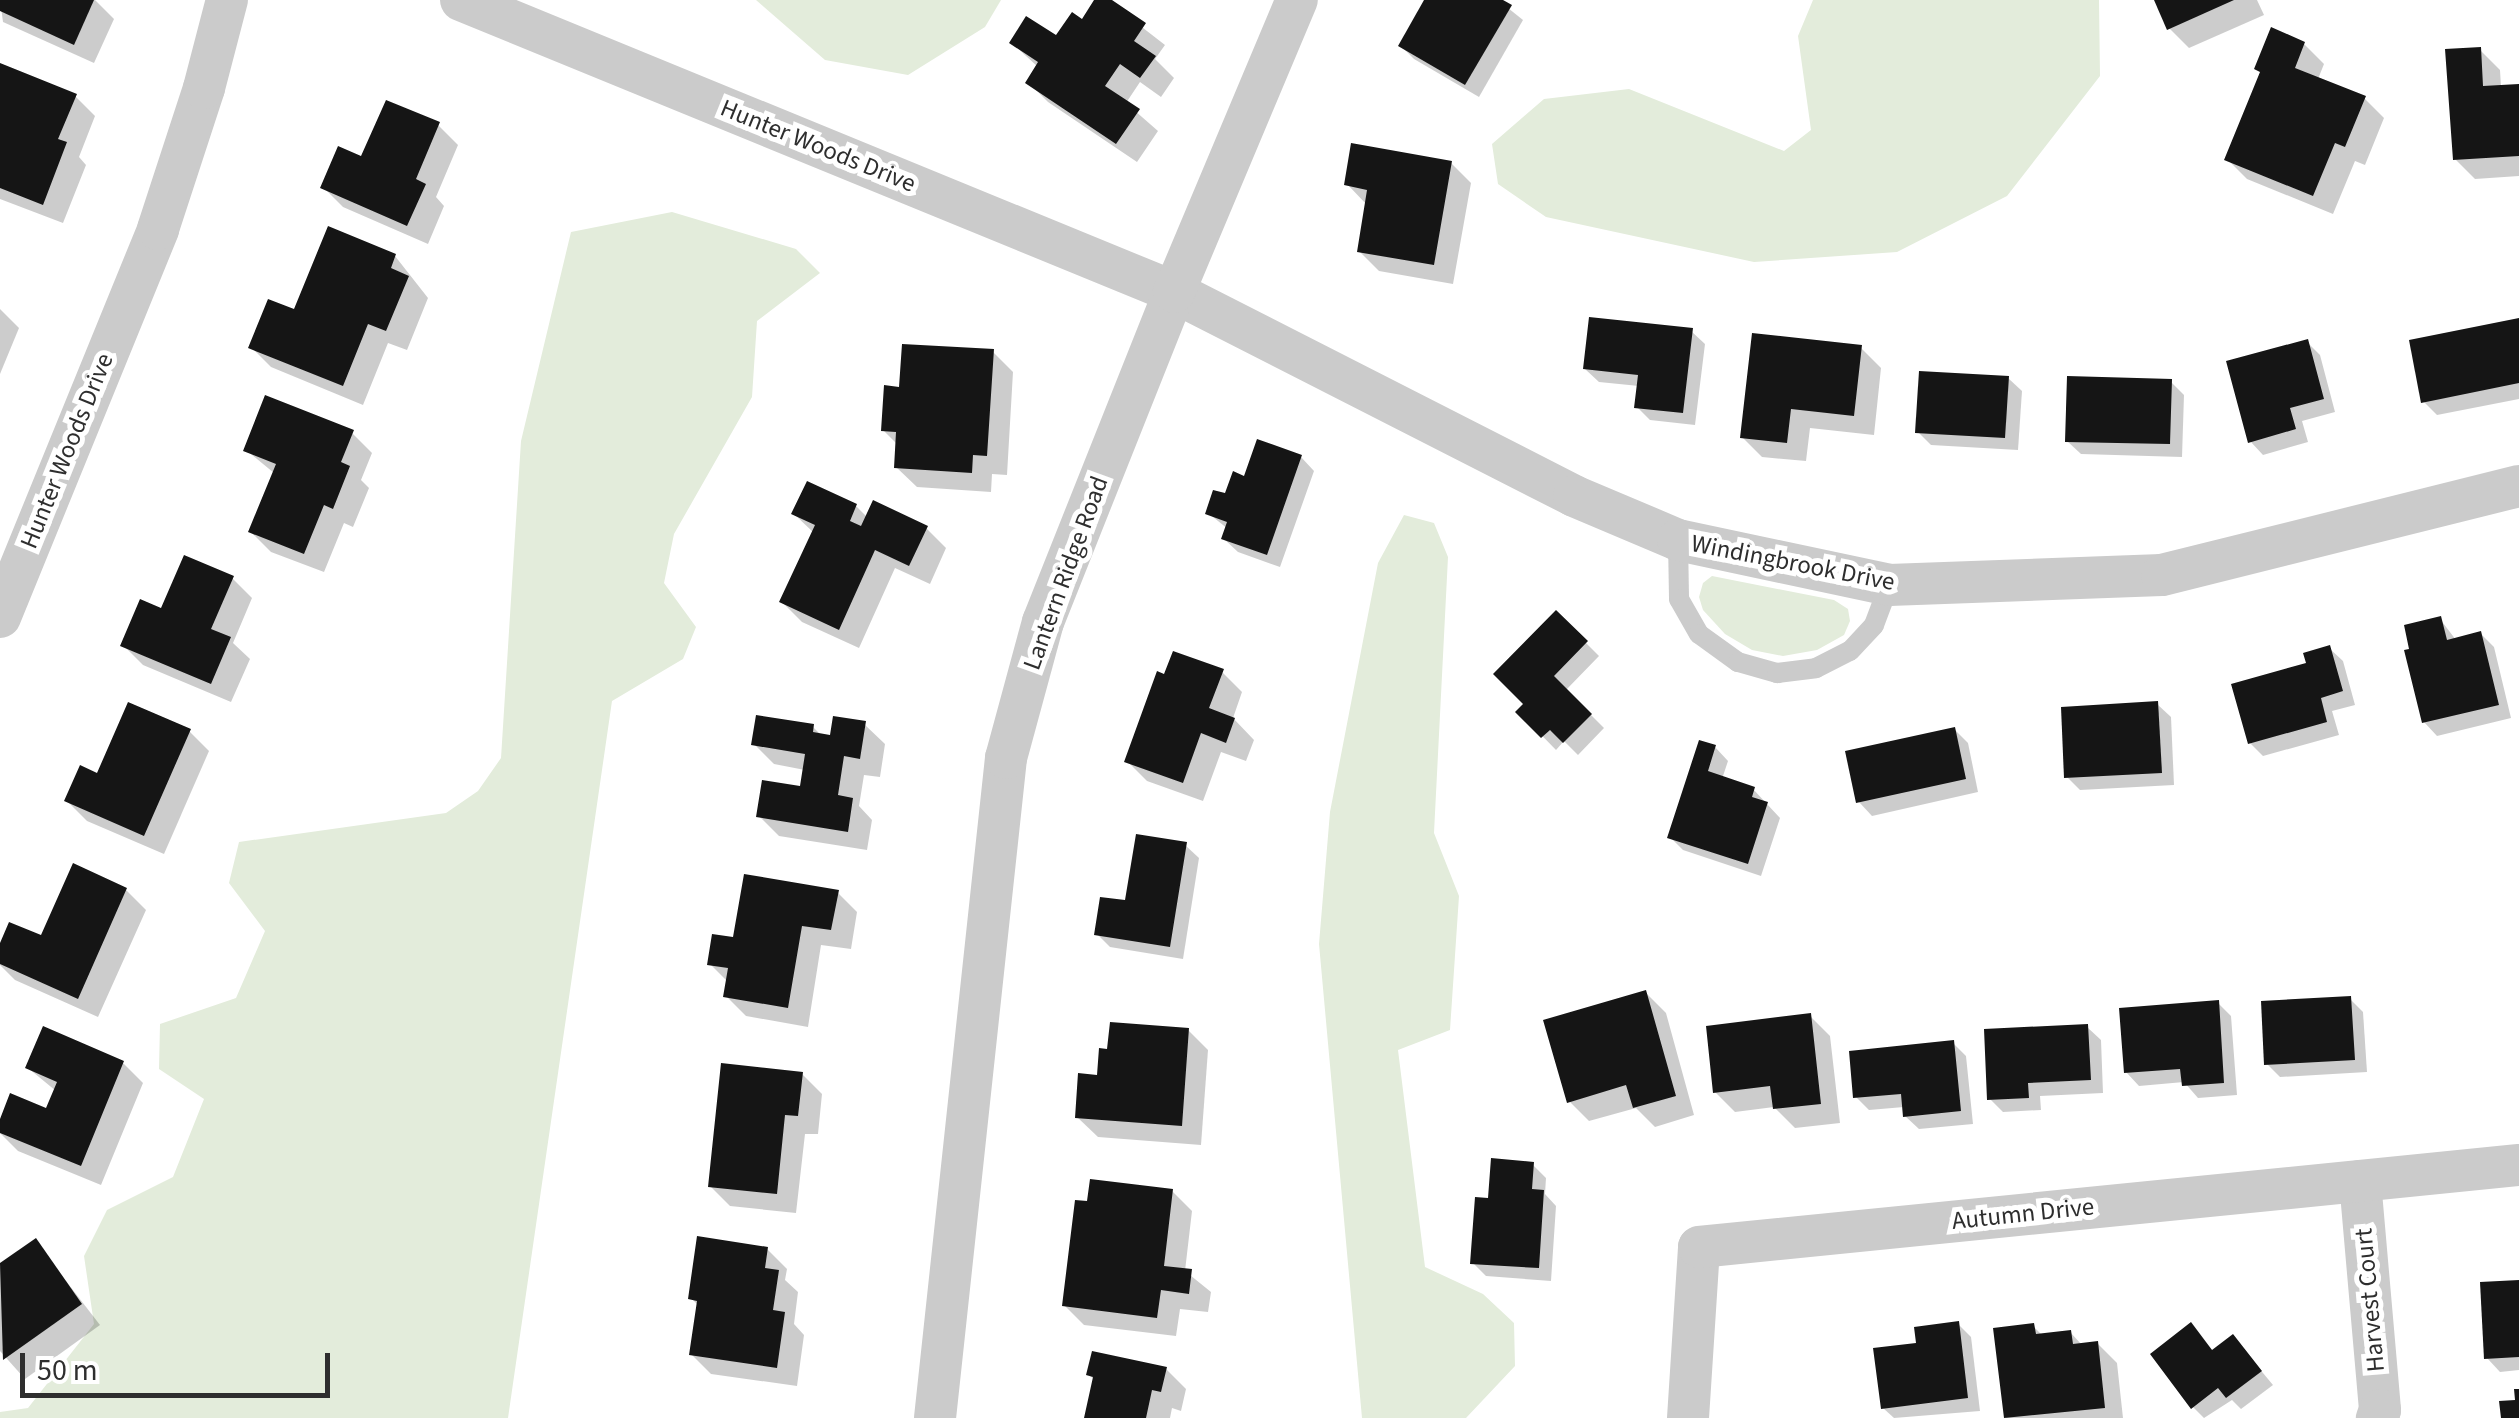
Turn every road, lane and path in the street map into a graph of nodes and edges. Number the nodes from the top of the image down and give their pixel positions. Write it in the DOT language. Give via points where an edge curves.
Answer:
graph roads {
  1 [pos="227,0"];
  2 [pos="461,0"];
  3 [pos="1297,0"];
  4 [pos="1174,292"];
  5 [pos="2519,486"];
  6 [pos="1678,540"];
  7 [pos="1890,585"];
  8 [pos="0,617"];
  9 [pos="2519,1165"];
  10 [pos="2360,1180"];
  11 [pos="935,1418"];
  12 [pos="1688,1418"];
  13 [pos="2377,1418"];
  1 -- 8 [label="street, Hunter Woods Drive" via="158,229"];
  2 -- 4 [label="street, Hunter Woods Drive"];
  3 -- 4 [label="street, Lantern Ridge Road"];
  4 -- 6 [label="street, Windingbrook Drive" via="1574,496"];
  4 -- 11 [label="street, Lantern Ridge Road" via="1043,622 1006,758"];
  5 -- 7 [label="street, Windingbrook Drive" via="2162,574"];
  6 -- 7 [label="street, Windingbrook Drive"];
  6 -- 7 [label="lane" via="1679,599 1699,634 1738,662 1777,673 1816,668 1850,650 1874,625"];
  9 -- 10 [label="street, Autumn Drive"];
  10 -- 12 [label="street, Autumn Drive" via="1698,1247"];
  10 -- 13 [label="street, Harvest Court"];
}
